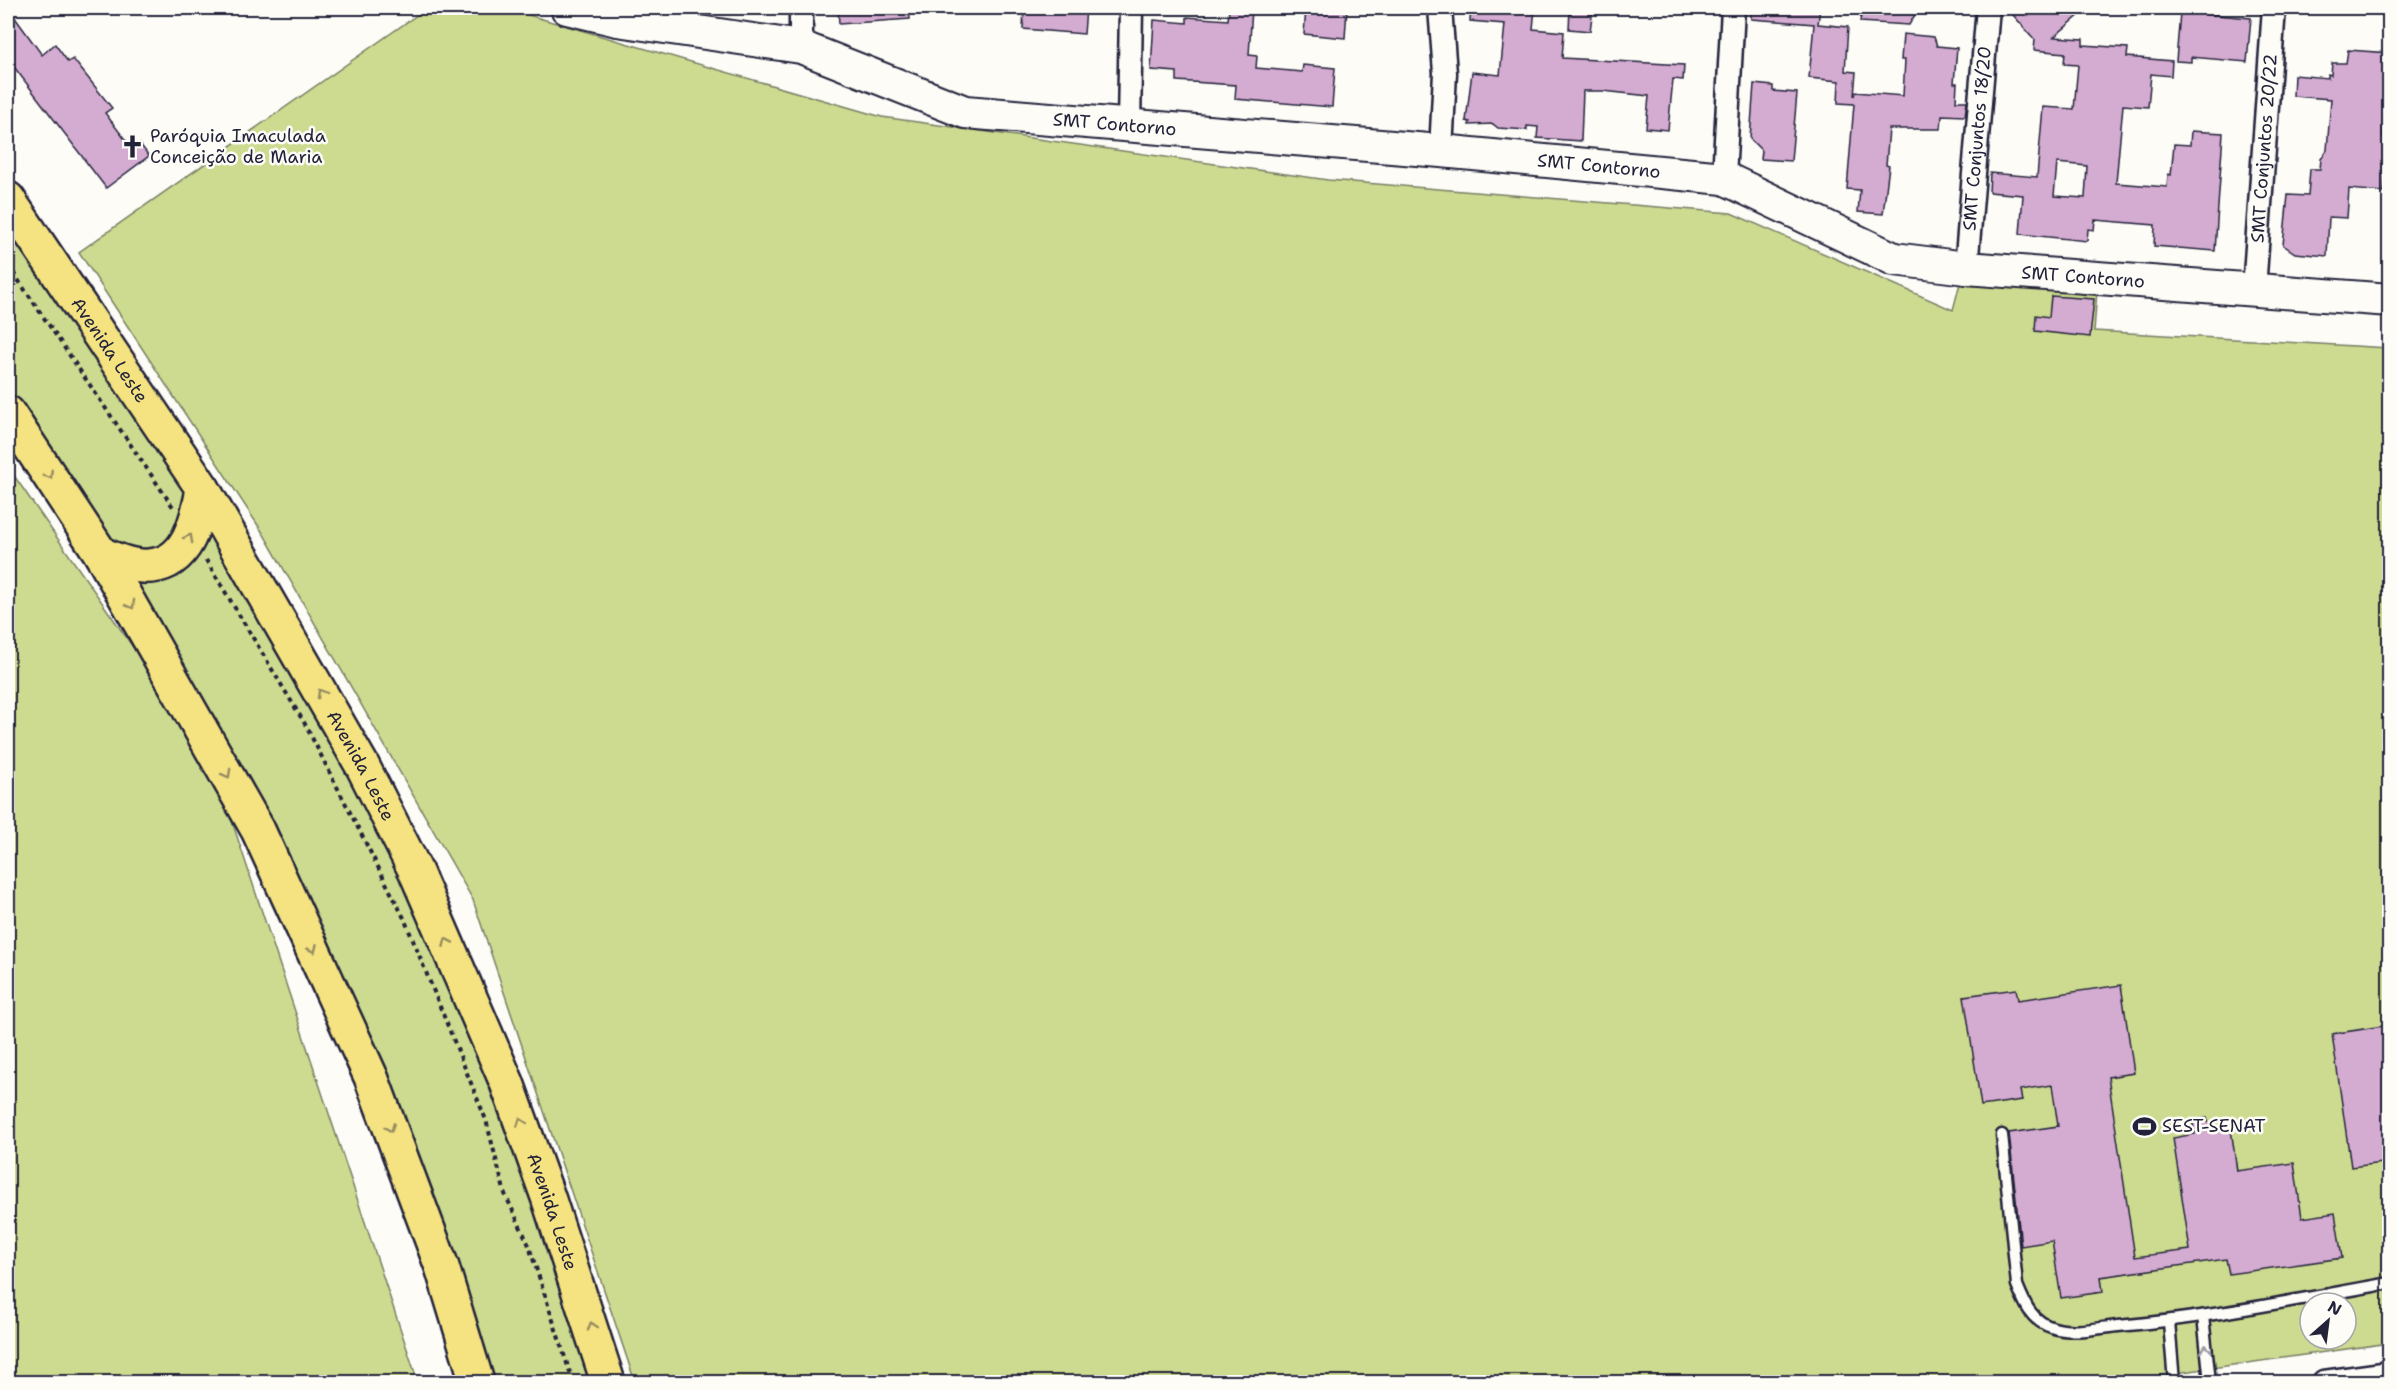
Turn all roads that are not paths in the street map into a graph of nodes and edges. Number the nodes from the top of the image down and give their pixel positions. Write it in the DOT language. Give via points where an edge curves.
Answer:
graph roads {
  1 [pos="567,8"];
  2 [pos="801,8"];
  3 [pos="1131,8"];
  4 [pos="1440,8"];
  5 [pos="1733,8"];
  6 [pos="1988,8"];
  7 [pos="2274,8"];
  8 [pos="801,47"];
  9 [pos="1129,126"];
  10 [pos="1441,151"];
  11 [pos="1724,178"];
  12 [pos="8,199"];
  13 [pos="1966,268"];
  14 [pos="2254,289"];
  15 [pos="2390,300"];
  16 [pos="8,413"];
  17 [pos="203,489"];
  18 [pos="101,554"];
  19 [pos="2002,1134"];
  20 [pos="2390,1283"];
  21 [pos="2203,1316"];
  22 [pos="2169,1322"];
  23 [pos="2390,1373"];
  24 [pos="477,1383"];
  25 [pos="608,1383"];
  26 [pos="2174,1383"];
  27 [pos="2210,1383"];
  28 [pos="2324,1383"];
  1 -- 8 [label="street, SMT Contorno" via="617,20"];
  2 -- 8 [label="street"];
  3 -- 9 [label="street"];
  4 -- 10 [label="street" via="1445,73"];
  5 -- 11 [label="street"];
  6 -- 13 [label="street, SMT Conjuntos 18/20"];
  7 -- 14 [label="street, SMT Conjuntos 20/22"];
  8 -- 9 [label="street, SMT Contorno" via="965,112"];
  9 -- 10 [label="street, SMT Contorno"];
  10 -- 11 [label="street, SMT Contorno"];
  11 -- 13 [label="street, SMT Contorno" via="1894,259"];
  12 -- 17 [label="main road, Avenida Leste"];
  13 -- 14 [label="street, SMT Contorno"];
  14 -- 15 [label="street, SMT Contorno"];
  16 -- 18 [label="main road, one-way"];
  18 -- 17 [label="main road, one-way" via="134,565 157,564 179,555 192,536"];
  25 -- 17 [label="main road, Avenida Leste, one-way" via="507,1083 415,870 363,767"];
  18 -- 24 [label="main road, one-way" via="217,754 290,897 371,1077 442,1267"];
  19 -- 22 [label="lane" via="2018,1285 2025,1308 2038,1321 2065,1331"];
  20 -- 21 [label="lane"];
  21 -- 22 [label="lane"];
  27 -- 21 [label="lane, one-way"];
  22 -- 26 [label="lane"];
  23 -- 28 [label="street"];
}
